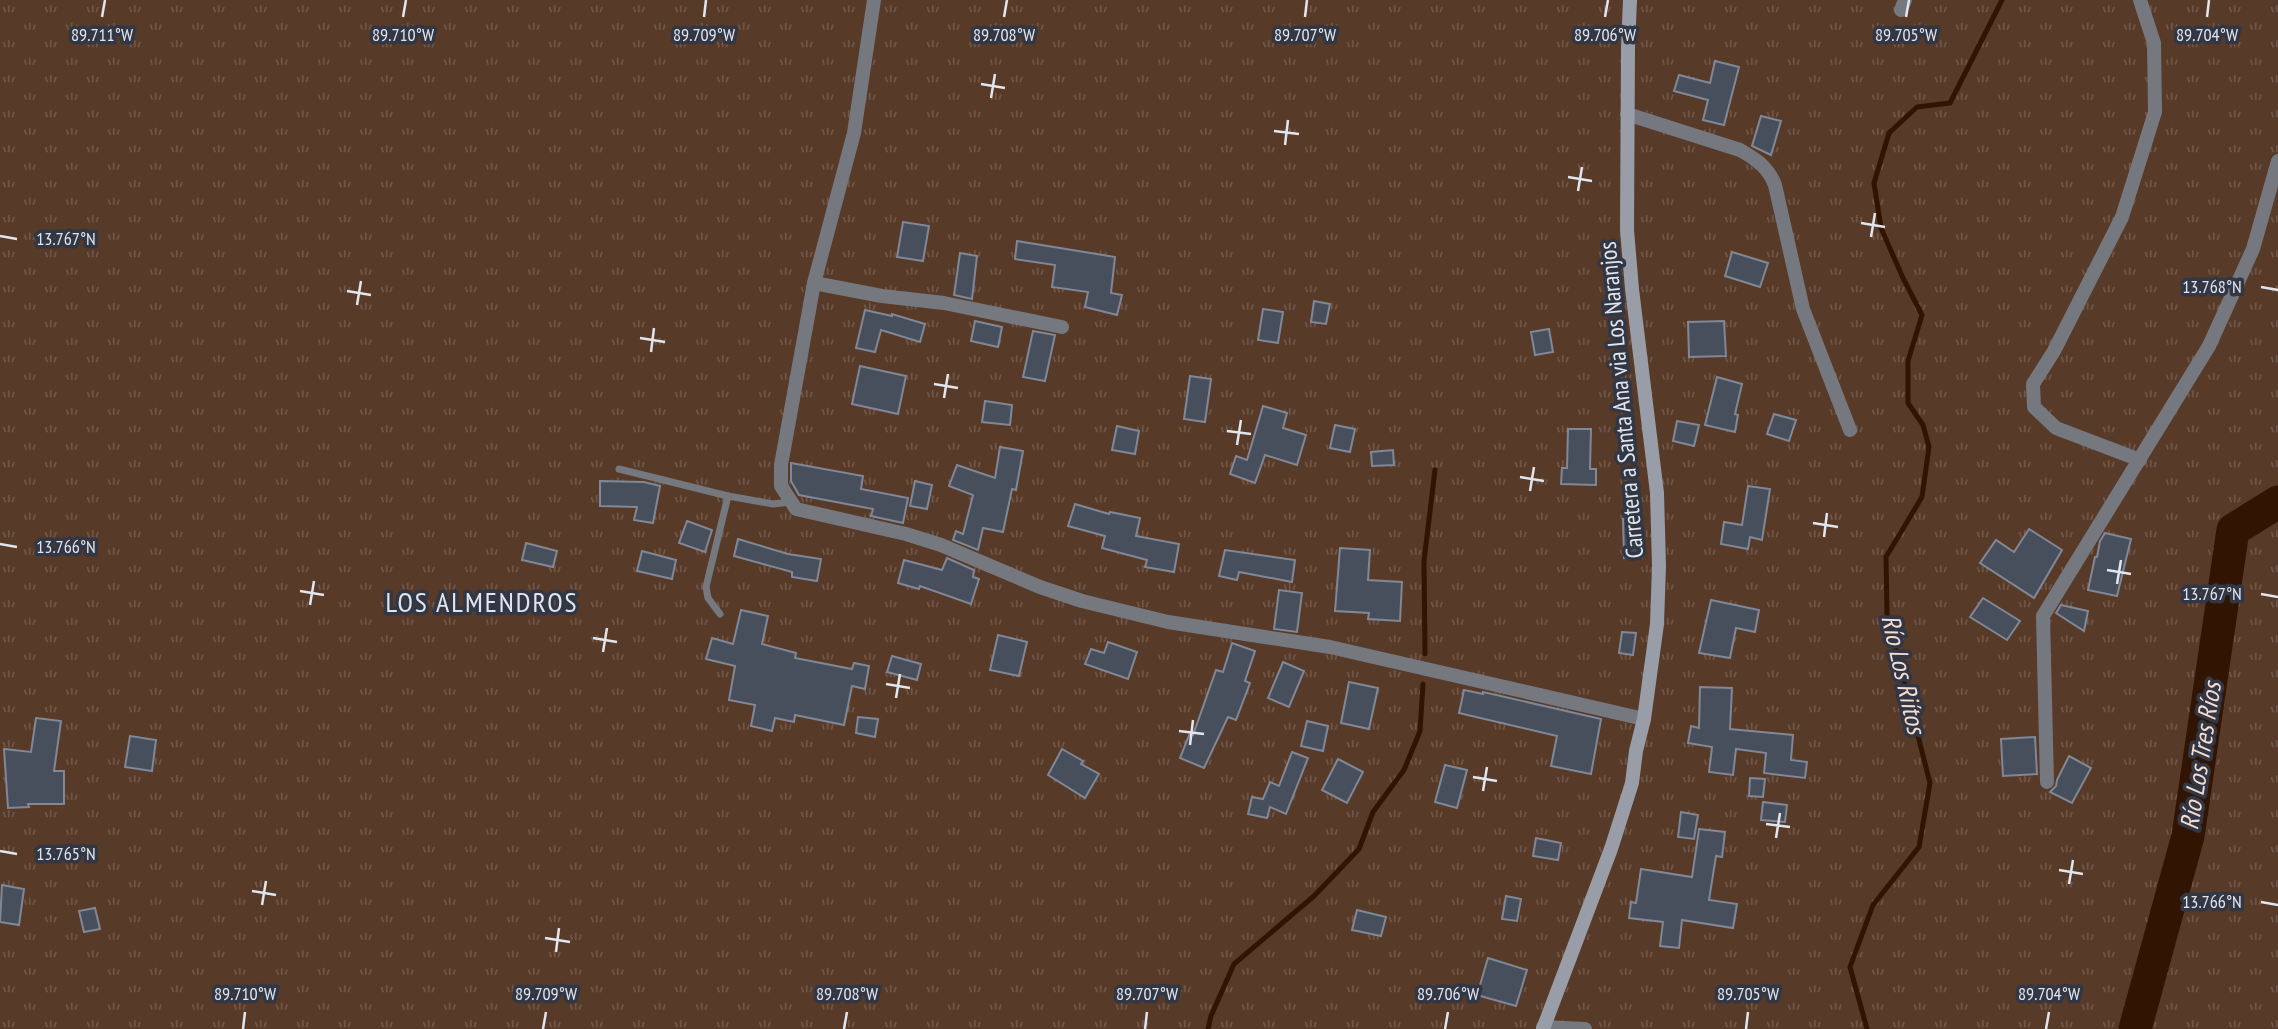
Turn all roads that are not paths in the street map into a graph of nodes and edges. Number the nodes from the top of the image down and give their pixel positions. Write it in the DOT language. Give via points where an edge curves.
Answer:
graph roads {
  1 [pos="874,0"];
  2 [pos="1630,0"];
  3 [pos="2140,0"];
  4 [pos="1627,114"];
  5 [pos="2278,161"];
  6 [pos="814,283"];
  7 [pos="1062,327"];
  8 [pos="1850,430"];
  9 [pos="2140,460"];
  10 [pos="619,469"];
  11 [pos="728,496"];
  12 [pos="790,502"];
  13 [pos="720,614"];
  14 [pos="1644,719"];
  15 [pos="2047,782"];
  16 [pos="1543,1028"];
  17 [pos="1585,1029"];
  1 -- 6 [label="street" via="854,134"];
  2 -- 4 [label="main road, Carretera a Santa Ana via Los Naranjos"];
  3 -- 9 [label="street" via="2154,43 2155,112 2122,217 2033,384 2034,407 2056,428"];
  4 -- 8 [label="street" via="1740,150 1770,172 1803,309"];
  4 -- 14 [label="main road, Carretera a Santa Ana via Los Naranjos" via="1627,230 1657,493 1659,554 1657,624"];
  5 -- 9 [label="street" via="2253,249 2210,346"];
  6 -- 7 [label="street"];
  6 -- 12 [label="street" via="780,465 781,486"];
  9 -- 15 [label="street" via="2043,616"];
  10 -- 11 [label="lane"];
  11 -- 12 [label="lane" via="773,504"];
  11 -- 13 [label="lane" via="706,587"];
  12 -- 14 [label="street" via="796,509 941,545 1082,601 1168,622 1330,648"];
  14 -- 16 [label="main road, Carretera a Santa Ana via Los Naranjos" via="1632,783 1615,836"];
  16 -- 17 [label="street"];
}
